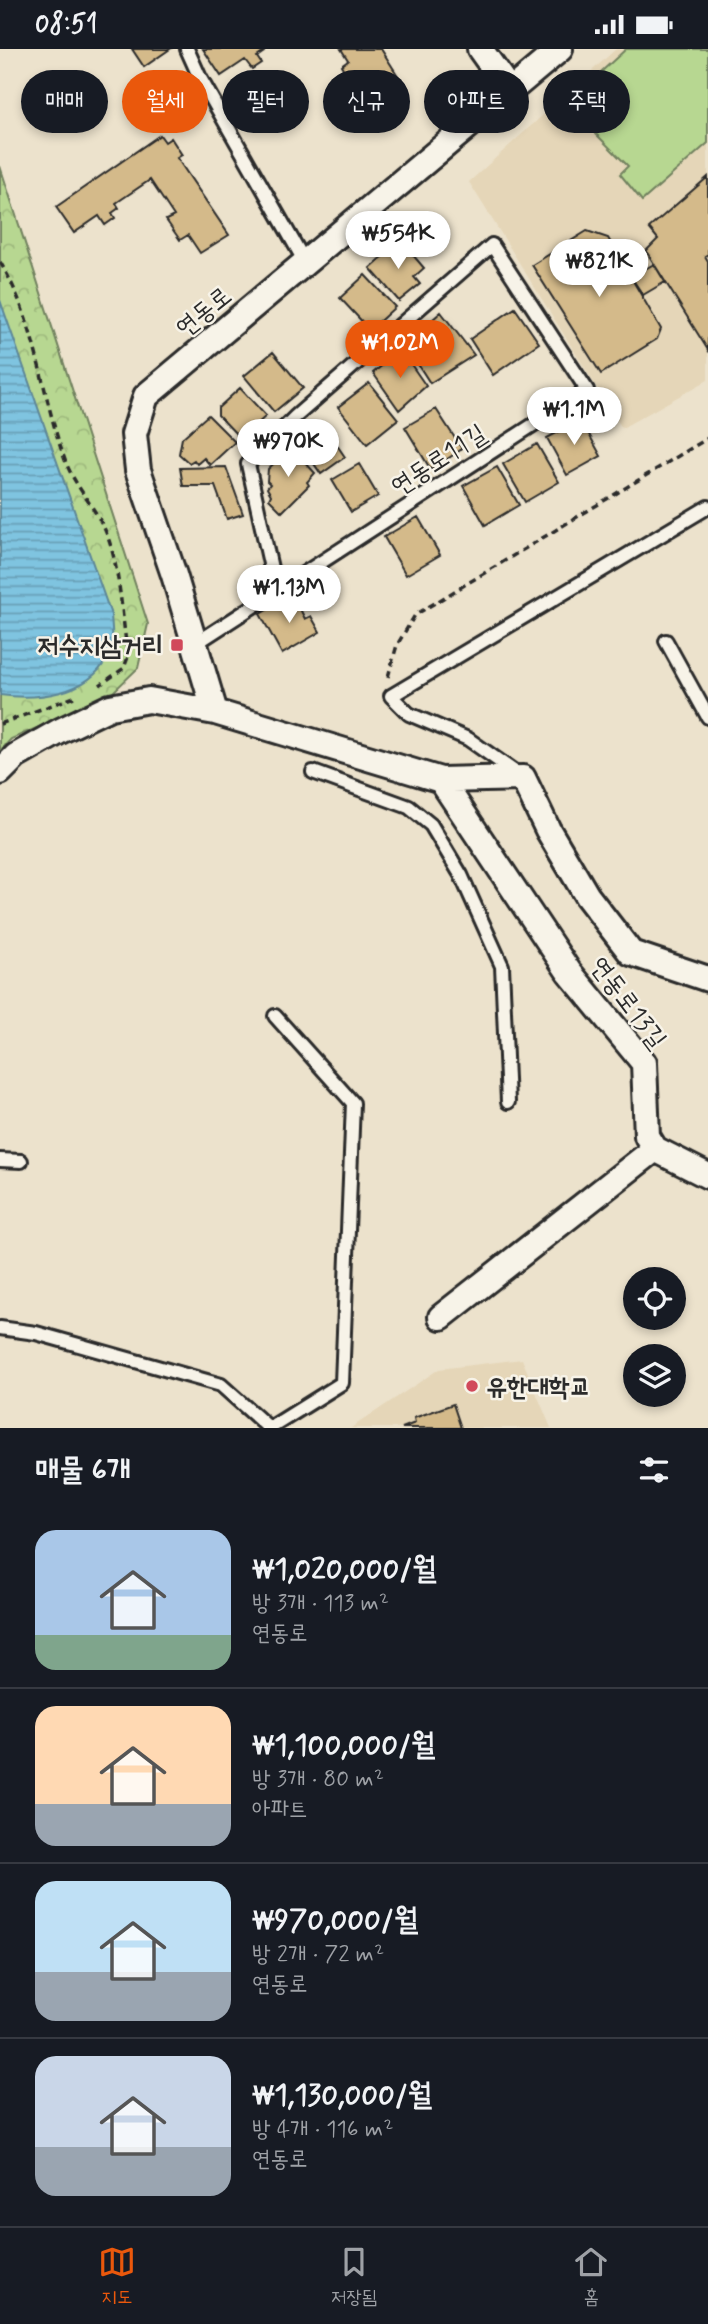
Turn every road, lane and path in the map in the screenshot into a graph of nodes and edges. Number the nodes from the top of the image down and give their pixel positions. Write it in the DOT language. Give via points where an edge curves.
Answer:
graph roads {
  1 [pos="187,49"];
  2 [pos="480,49"];
  3 [pos="560,49"];
  4 [pos="495,70"];
  5 [pos="529,75"];
  6 [pos="460,133"];
  7 [pos="0,262"];
  8 [pos="306,264"];
  9 [pos="708,438"];
  10 [pos="708,507"];
  11 [pos="276,591"];
  12 [pos="666,641"];
  13 [pos="195,644"];
  14 [pos="92,689"];
  15 [pos="83,693"];
  16 [pos="391,696"];
  17 [pos="215,712"];
  18 [pos="708,717"];
  19 [pos="0,724"];
  20 [pos="0,772"];
  21 [pos="313,772"];
  22 [pos="523,778"];
  23 [pos="441,780"];
  24 [pos="708,979"];
  25 [pos="275,1016"];
  26 [pos="508,1102"];
  27 [pos="655,1149"];
  28 [pos="0,1160"];
  29 [pos="21,1161"];
  30 [pos="708,1177"];
  31 [pos="441,1317"];
  32 [pos="0,1328"];
  33 [pos="270,1428"];
  1 -- 8 [label="lane"];
  2 -- 4 [label="street"];
  3 -- 5 [label="street, 연동로"];
  6 -- 8 [label="street, 연동로"];
  7 -- 14 [label="path" via="14,285 30,332 66,463 105,531 112,554 128,657 118,674"];
  8 -- 13 [label="street, 연동로" via="146,395 134,435 138,470"];
  9 -- 16 [label="path" via="415,615 391,663"];
  10 -- 16 [label="lane"];
  11 -- 11 [label="lane, 연동로11길" via="587,390 492,245 295,417 248,464"];
  11 -- 13 [label="lane, 연동로11길"];
  12 -- 18 [label="lane"];
  13 -- 17 [label="street, 연동로"];
  15 -- 19 [label="path"];
  16 -- 22 [label="lane" via="409,714 468,739"];
  17 -- 20 [label="street" via="149,699 110,707 16,756"];
  17 -- 23 [label="street"];
  21 -- 26 [label="lane" via="409,807 431,825 461,875 502,965"];
  22 -- 23 [label="street"];
  22 -- 24 [label="street, 연동로13길" via="587,897 631,953"];
  23 -- 27 [label="street, 연동로13길" via="569,972 644,1063 647,1136"];
  25 -- 33 [label="lane" via="353,1103 342,1383"];
  27 -- 30 [label="street"];
  27 -- 31 [label="street"];
  28 -- 29 [label="lane"];
  32 -- 33 [label="lane" via="36,1333 221,1385"];
}
